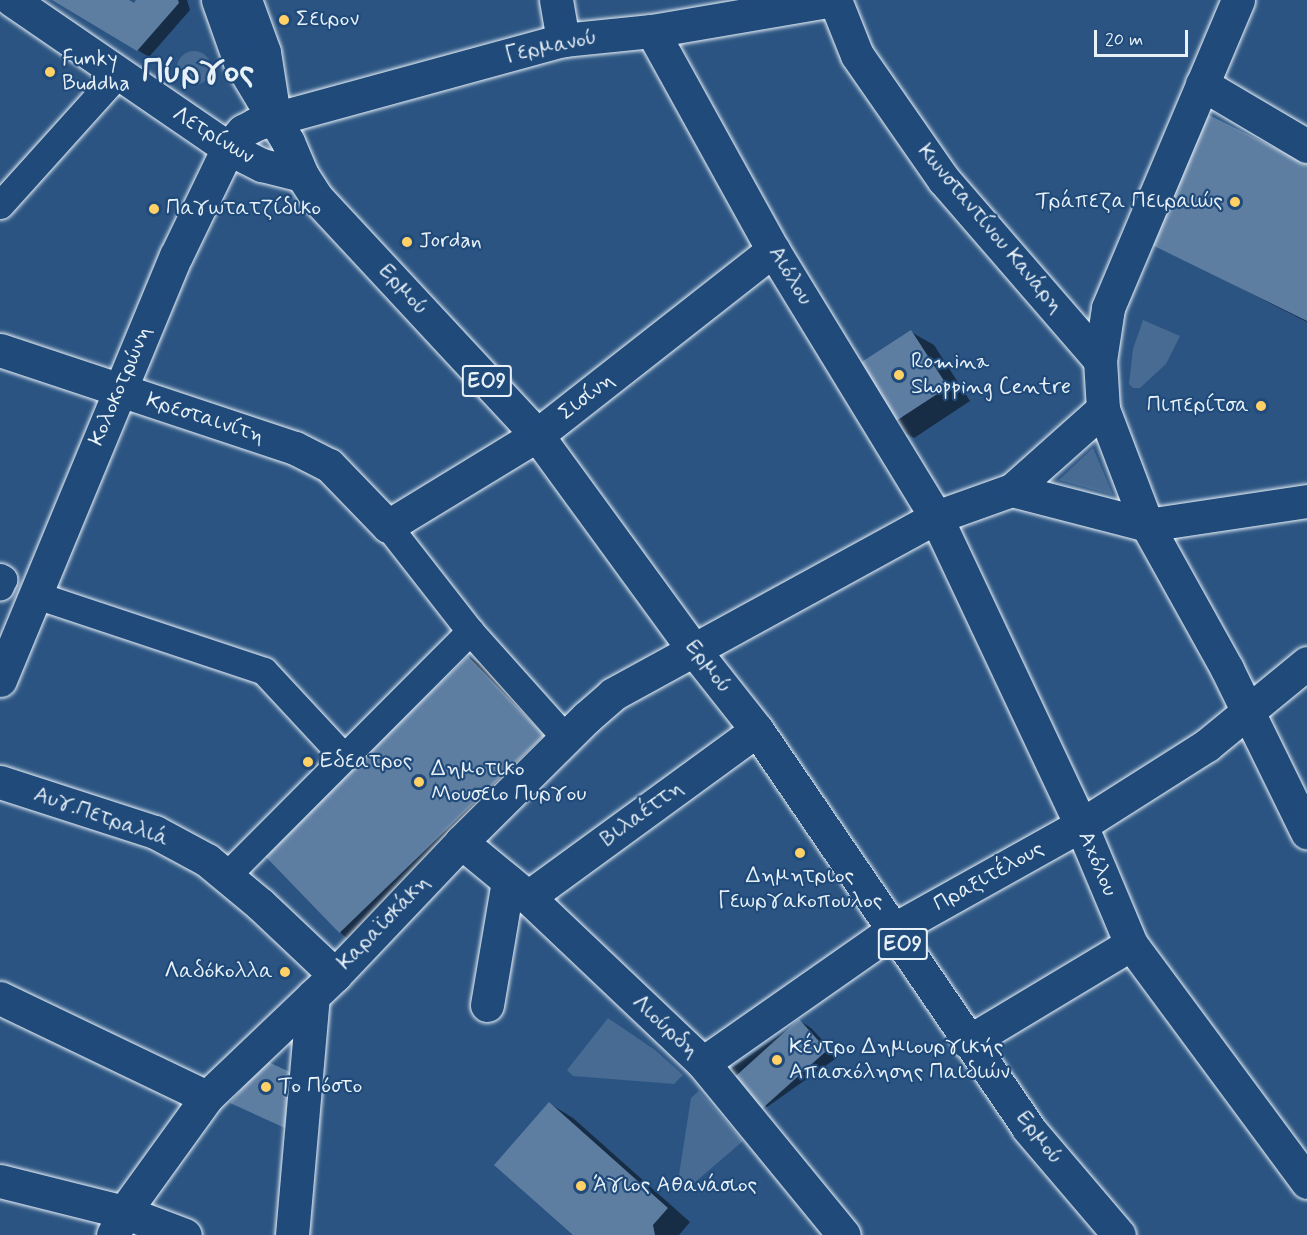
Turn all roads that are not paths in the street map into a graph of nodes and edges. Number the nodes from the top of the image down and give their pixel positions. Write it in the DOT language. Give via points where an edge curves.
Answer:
graph roads {
  1 [pos="12,0"];
  2 [pos="218,0"];
  3 [pos="245,0"];
  4 [pos="556,0"];
  5 [pos="834,0"];
  6 [pos="1238,0"];
  7 [pos="652,31"];
  8 [pos="563,40"];
  9 [pos="118,74"];
  10 [pos="1202,84"];
  11 [pos="274,119"];
  12 [pos="1307,146"];
  13 [pos="228,148"];
  14 [pos="302,175"];
  15 [pos="0,205"];
  16 [pos="773,250"];
  17 [pos="0,350"];
  18 [pos="1100,360"];
  19 [pos="118,392"];
  20 [pos="1103,409"];
  21 [pos="537,435"];
  22 [pos="1012,490"];
  23 [pos="1307,501"];
  24 [pos="936,517"];
  25 [pos="1148,525"];
  26 [pos="388,526"];
  27 [pos="0,577"];
  28 [pos="0,586"];
  29 [pos="36,595"];
  30 [pos="470,631"];
  31 [pos="693,649"];
  32 [pos="1307,663"];
  33 [pos="0,680"];
  34 [pos="1248,713"];
  35 [pos="757,730"];
  36 [pos="563,735"];
  37 [pos="344,757"];
  38 [pos="0,782"];
  39 [pos="1081,825"];
  40 [pos="1307,831"];
  41 [pos="461,842"];
  42 [pos="233,869"];
  43 [pos="518,889"];
  44 [pos="893,930"];
  45 [pos="1131,944"];
  46 [pos="324,986"];
  47 [pos="0,998"];
  48 [pos="487,1005"];
  49 [pos="968,1042"];
  50 [pos="704,1063"];
  51 [pos="207,1097"];
  52 [pos="0,1181"];
  53 [pos="1307,1182"];
  54 [pos="118,1224"];
  55 [pos="185,1235"];
  56 [pos="292,1235"];
  57 [pos="844,1235"];
  58 [pos="1119,1235"];
  1 -- 9 [label="street, Λετρίνων"];
  2 -- 11 [label="street, Ερμού / ΕΟ9" via="240,62"];
  3 -- 11 [label="street, Ερμού / ΕΟ9" via="264,52"];
  4 -- 8 [label="street"];
  5 -- 7 [label="street, Γερμανού"];
  5 -- 18 [label="street, Κωνσταντίνου Κανάρη" via="857,55 944,180"];
  6 -- 10 [label="street"];
  7 -- 8 [label="street, Γερμανού"];
  7 -- 16 [label="street, Αιόλου"];
  8 -- 11 [label="street, Γερμανού"];
  9 -- 13 [label="street, Λετρίνων"];
  9 -- 15 [label="street"];
  10 -- 12 [label="street"];
  10 -- 18 [label="street" via="1108,308"];
  11 -- 13 [label="street, Κολοκοτρώνη" via="256,123"];
  11 -- 14 [label="street, Ερμού / ΕΟ9"];
  13 -- 14 [label="street, Λετρίνων" via="262,165"];
  13 -- 19 [label="street, Κολοκοτρώνη" via="176,256"];
  14 -- 21 [label="street, Ερμού / ΕΟ9" via="317,198"];
  16 -- 21 [label="street, Σισίνη"];
  16 -- 24 [label="street, Αιόλου"];
  17 -- 19 [label="street, Κρεσταινίτη"];
  18 -- 20 [label="street"];
  19 -- 26 [label="street, Κρεσταινίτη" via="295,448 329,465"];
  19 -- 29 [label="street, Κολοκοτρώνη"];
  20 -- 22 [label="street"];
  20 -- 25 [label="street"];
  21 -- 26 [label="street, Σισίνη"];
  21 -- 31 [label="street, Ερμού / ΕΟ9"];
  22 -- 24 [label="street, Καραϊσκάκη"];
  22 -- 25 [label="street"];
  23 -- 25 [label="street"];
  24 -- 31 [label="street, Καραϊσκάκη"];
  24 -- 39 [label="street, Αχόλου"];
  25 -- 34 [label="street"];
  26 -- 30 [label="street"];
  27 -- 28 [label="street"];
  29 -- 33 [label="street, Κολοκοτρώνη"];
  29 -- 37 [label="street" via="264,671"];
  30 -- 36 [label="street"];
  30 -- 37 [label="street"];
  31 -- 35 [label="street, Ερμού / ΕΟ9"];
  31 -- 41 [label="street, Καραϊσκάκη" via="613,694"];
  32 -- 34 [label="street, Πραξιτέλους"];
  34 -- 39 [label="street, Πραξιτέλους" via="1207,745"];
  34 -- 40 [label="street"];
  35 -- 43 [label="street, Βιλαέττη"];
  35 -- 44 [label="street, Ερμού / ΕΟ9"];
  37 -- 42 [label="street"];
  38 -- 46 [label="street, Αυγ.Πετραλιά" via="154,832 207,860 260,904"];
  39 -- 44 [label="street, Πραξιτέλους"];
  39 -- 45 [label="street, Αχόλου"];
  41 -- 43 [label="street, Λιούρδη"];
  41 -- 46 [label="street, Καραϊσκάκη"];
  43 -- 48 [label="street"];
  43 -- 50 [label="street, Λιούρδη"];
  44 -- 49 [label="street, Ερμού / ΕΟ9"];
  44 -- 50 [label="street, Πραξιτέλους"];
  45 -- 49 [label="street"];
  45 -- 53 [label="street, Αχόλου"];
  46 -- 51 [label="street, Καραϊσκάκη"];
  46 -- 56 [label="street"];
  47 -- 51 [label="street"];
  49 -- 58 [label="street, Ερμού / ΕΟ9" via="1028,1128"];
  50 -- 57 [label="street, Λιούρδη"];
  51 -- 54 [label="street, Καραϊσκάκη"];
  52 -- 54 [label="street"];
  54 -- 55 [label="street"];
}
